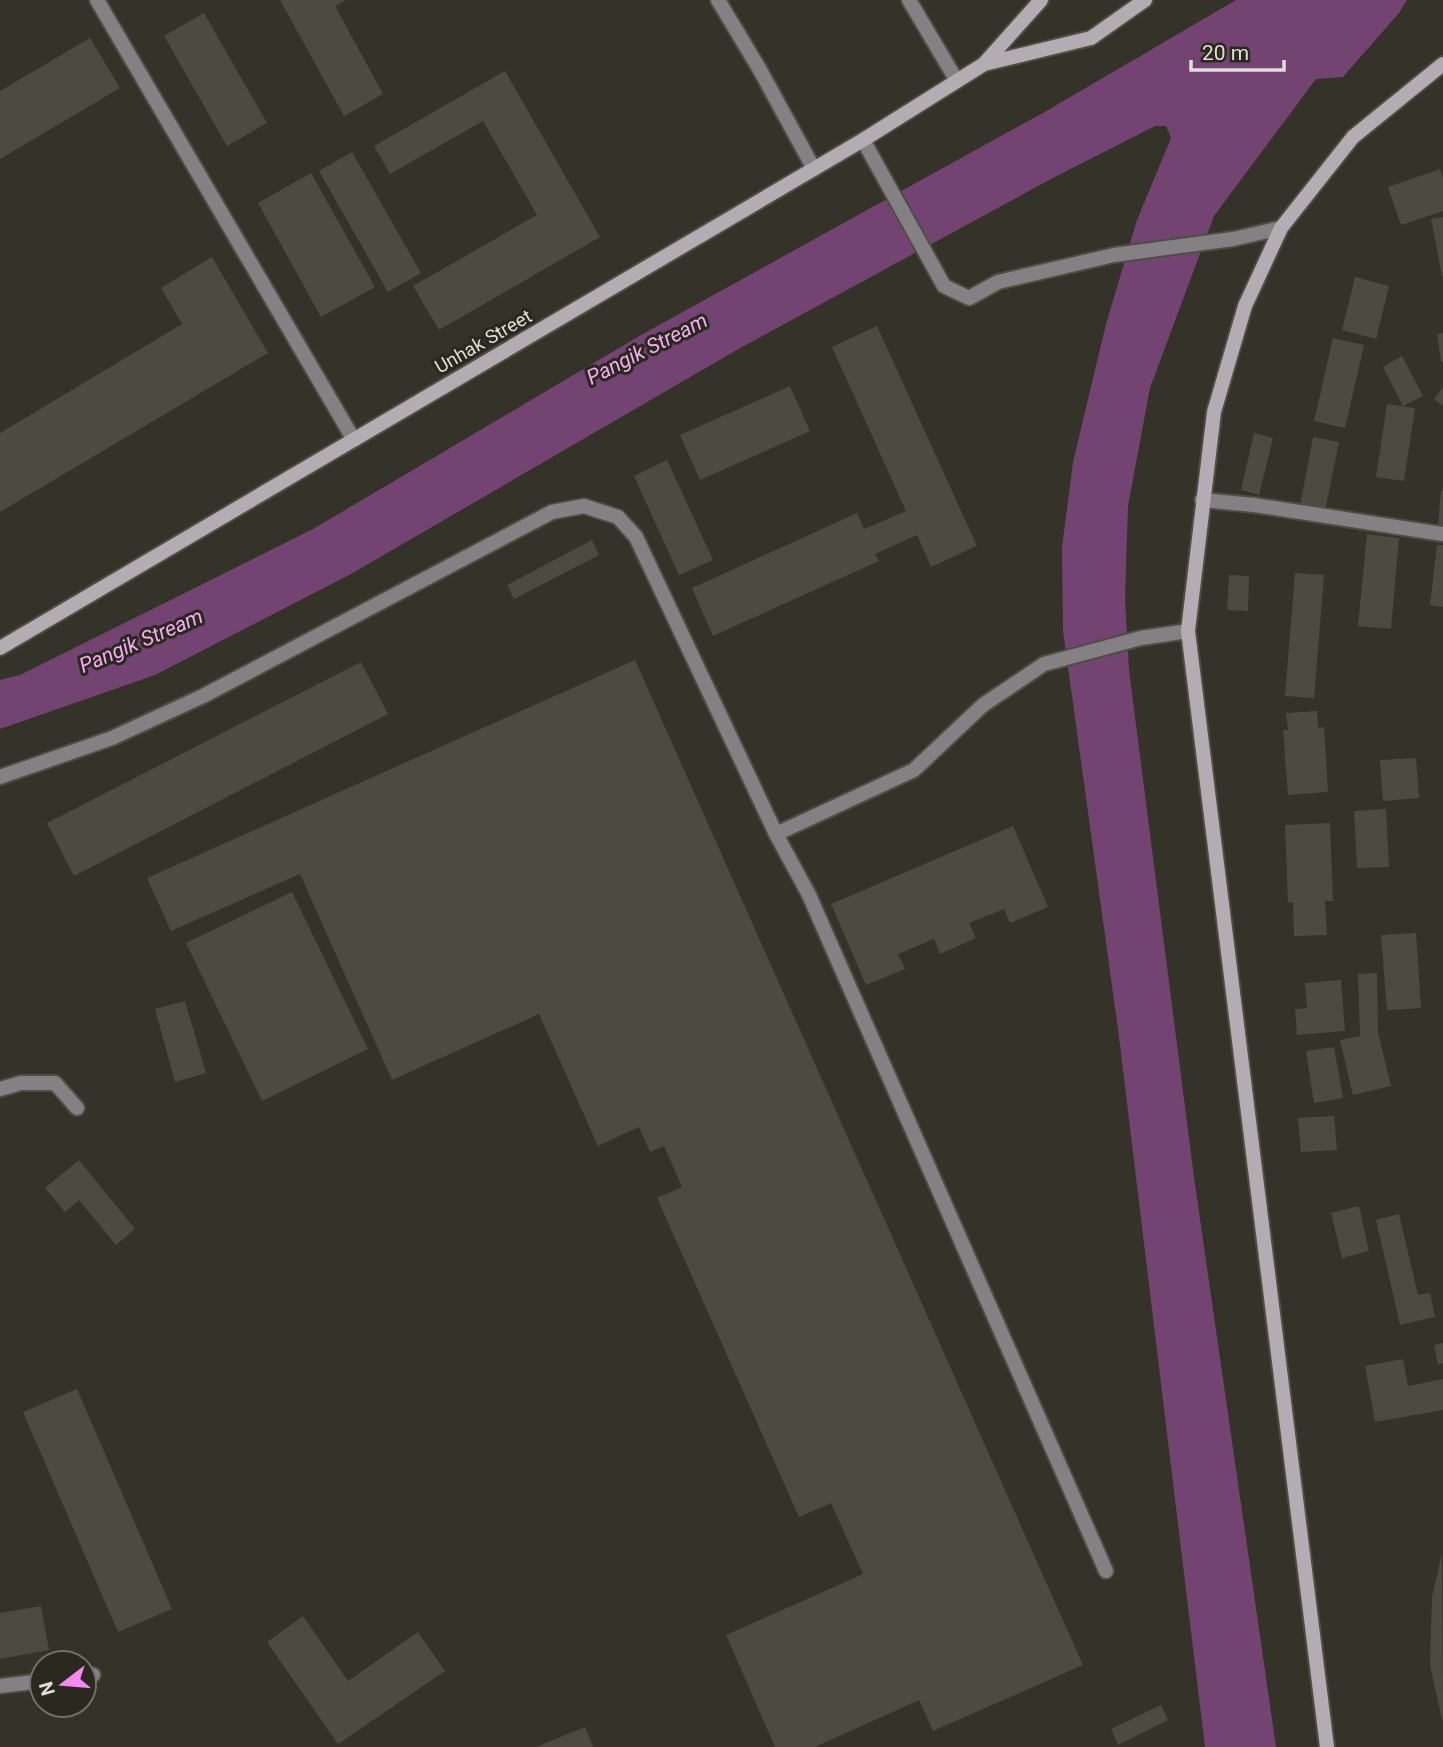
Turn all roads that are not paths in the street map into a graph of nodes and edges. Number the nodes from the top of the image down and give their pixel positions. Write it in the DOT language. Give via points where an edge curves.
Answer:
graph roads {
  1 [pos="97,0"];
  2 [pos="718,0"];
  3 [pos="909,0"];
  4 [pos="1041,0"];
  5 [pos="1145,0"];
  6 [pos="984,64"];
  7 [pos="1443,64"];
  8 [pos="957,81"];
  9 [pos="863,140"];
  10 [pos="814,169"];
  11 [pos="1281,228"];
  12 [pos="354,440"];
  13 [pos="1202,500"];
  14 [pos="1443,534"];
  15 [pos="1188,631"];
  16 [pos="0,648"];
  17 [pos="0,777"];
  18 [pos="776,834"];
  19 [pos="0,1089"];
  20 [pos="77,1108"];
  21 [pos="1107,1571"];
  22 [pos="28,1683"];
  23 [pos="0,1686"];
  24 [pos="1327,1747"];
  1 -- 12 [label="street"];
  2 -- 10 [label="street"];
  3 -- 8 [label="street"];
  4 -- 6 [label="street, Unhak Street"];
  5 -- 6 [label="street, Unhak Street" via="1091,38"];
  6 -- 8 [label="street, Unhak Street"];
  7 -- 11 [label="street" via="1353,137"];
  8 -- 9 [label="street, Unhak Street"];
  9 -- 10 [label="street, Unhak Street"];
  9 -- 11 [label="street" via="944,286 969,298 998,282 1114,255"];
  10 -- 12 [label="street, Unhak Street"];
  11 -- 13 [label="street" via="1245,306 1213,412"];
  12 -- 16 [label="street, Unhak Street"];
  13 -- 14 [label="street"];
  13 -- 15 [label="street"];
  15 -- 18 [label="street" via="1141,638 1044,664 983,705 914,770"];
  15 -- 24 [label="street"];
  17 -- 18 [label="street" via="112,738 203,696 552,512 584,506 618,517 636,537"];
  18 -- 21 [label="street" via="815,908"];
  19 -- 20 [label="street" via="21,1083 55,1083"];
  22 -- 23 [label="street"];
}
